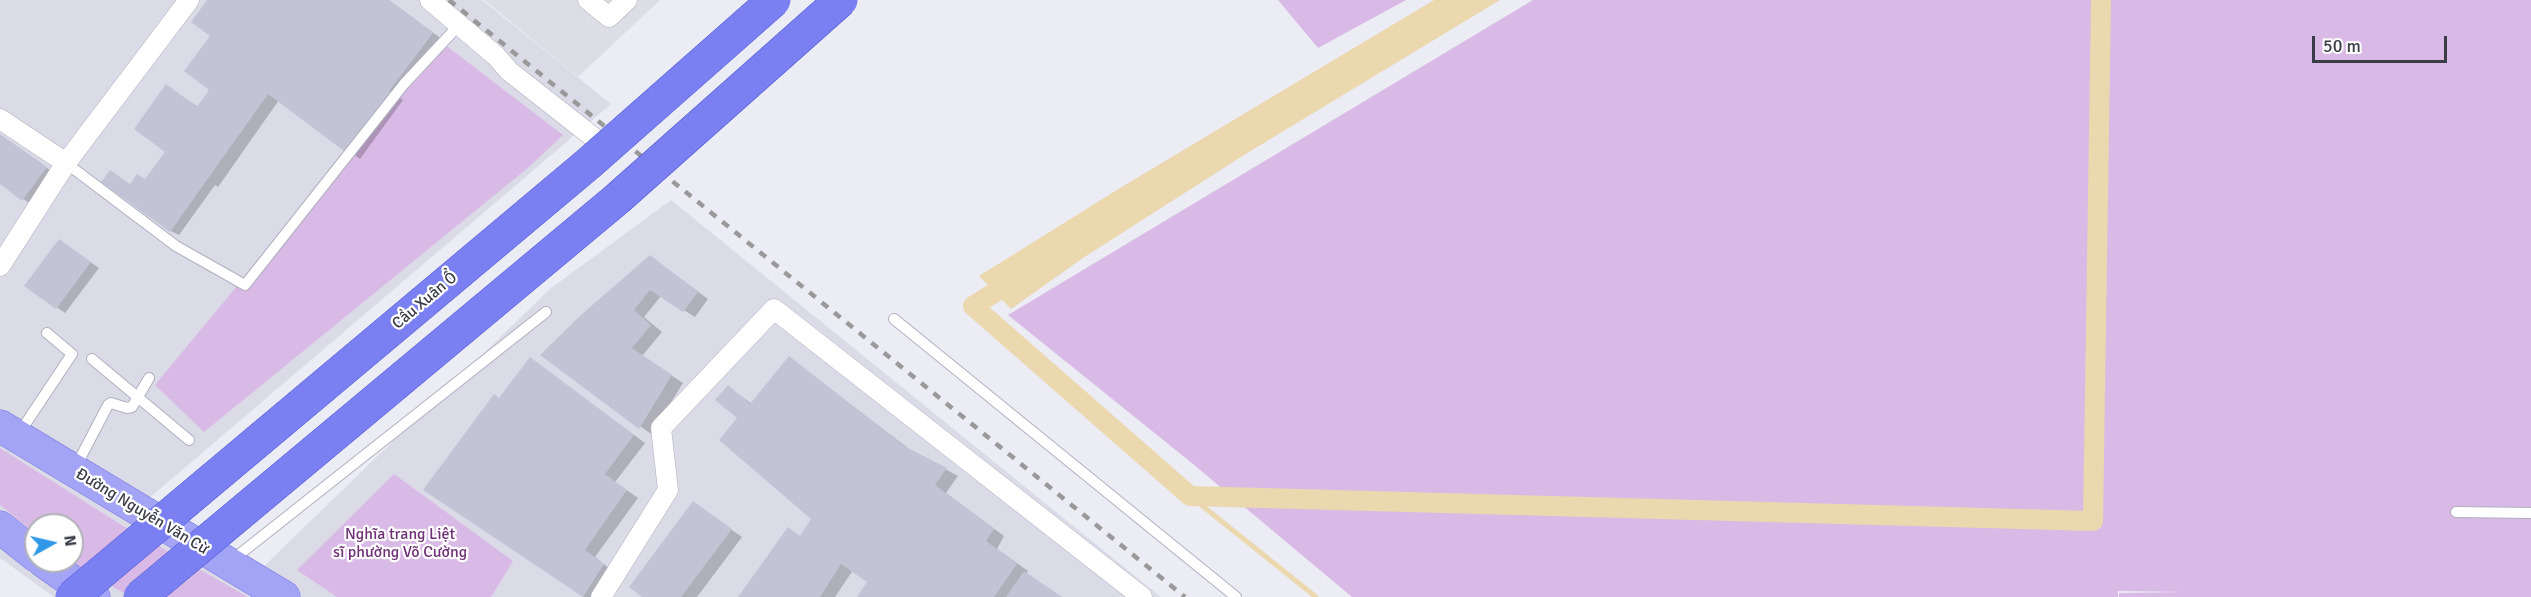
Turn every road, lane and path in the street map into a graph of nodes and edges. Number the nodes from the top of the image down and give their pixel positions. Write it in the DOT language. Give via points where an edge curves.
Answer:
graph roads {
  1 [pos="189,0"];
  2 [pos="430,0"];
  3 [pos="588,0"];
  4 [pos="627,0"];
  5 [pos="774,0"];
  6 [pos="842,0"];
  7 [pos="459,25"];
  8 [pos="0,119"];
  9 [pos="593,136"];
  10 [pos="66,163"];
  11 [pos="0,266"];
  12 [pos="546,312"];
  13 [pos="894,319"];
  14 [pos="47,333"];
  15 [pos="92,359"];
  16 [pos="150,378"];
  17 [pos="138,397"];
  18 [pos="8,431"];
  19 [pos="189,440"];
  20 [pos="74,471"];
  21 [pos="2456,512"];
  22 [pos="2531,513"];
  23 [pos="0,527"];
  24 [pos="24,546"];
  25 [pos="229,563"];
  26 [pos="60,573"];
  27 [pos="72,597"];
  28 [pos="94,597"];
  29 [pos="140,597"];
  30 [pos="284,597"];
  31 [pos="601,597"];
  32 [pos="1142,597"];
  33 [pos="1236,597"];
  1 -- 10 [label="street"];
  2 -- 7 [label="street"];
  3 -- 4 [label="street" via="609,17"];
  5 -- 27 [label="highway, Cầu Xuân Ổ, bridge" via="588,164"];
  6 -- 29 [label="highway, bridge" via="617,199"];
  7 -- 9 [label="street" via="509,71"];
  7 -- 10 [label="lane" via="404,84 245,285 176,246"];
  8 -- 10 [label="street"];
  10 -- 11 [label="street"];
  12 -- 25 [label="lane"];
  13 -- 33 [label="lane"];
  14 -- 18 [label="lane" via="72,354"];
  15 -- 17 [label="lane"];
  16 -- 17 [label="lane"];
  17 -- 19 [label="lane"];
  17 -- 20 [label="lane" via="132,407 108,405"];
  18 -- 20 [label="main road, Đường Nguyễn Văn Cừ"];
  20 -- 25 [label="main road, Đường Nguyễn Văn Cừ"];
  21 -- 22 [label="lane"];
  23 -- 24 [label="main road"];
  25 -- 30 [label="main road, Đường Nguyễn Văn Cừ"];
  26 -- 28 [label="main road"];
  31 -- 32 [label="street" via="668,490 661,428 774,309"];
}
